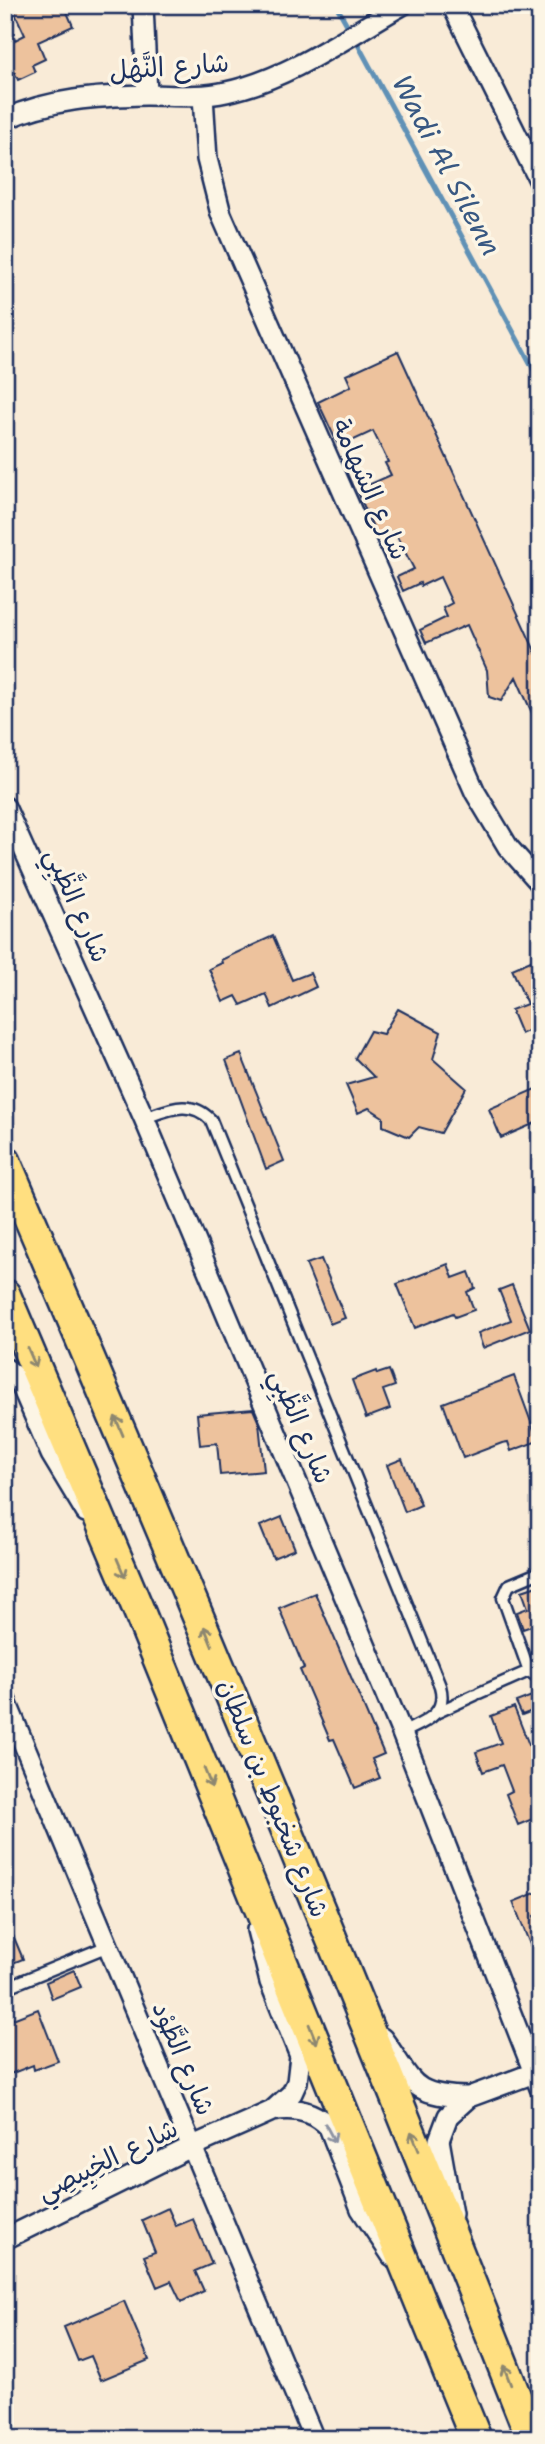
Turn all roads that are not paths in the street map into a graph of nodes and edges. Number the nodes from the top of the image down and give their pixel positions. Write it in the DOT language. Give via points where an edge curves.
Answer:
graph roads {
  1 [pos="144,5"];
  2 [pos="402,5"];
  3 [pos="452,5"];
  4 [pos="147,95"];
  5 [pos="203,96"];
  6 [pos="5,119"];
  7 [pos="540,183"];
  8 [pos="5,807"];
  9 [pos="540,883"];
  10 [pos="144,1118"];
  11 [pos="5,1161"];
  12 [pos="5,1295"];
  13 [pos="5,1368"];
  14 [pos="107,1535"];
  15 [pos="540,1572"];
  16 [pos="529,1671"];
  17 [pos="540,1679"];
  18 [pos="5,1699"];
  19 [pos="438,1712"];
  20 [pos="402,1733"];
  21 [pos="253,1887"];
  22 [pos="108,1946"];
  23 [pos="5,1988"];
  24 [pos="367,2022"];
  25 [pos="537,2081"];
  26 [pos="469,2097"];
  27 [pos="272,2111"];
  28 [pos="192,2146"];
  29 [pos="452,2234"];
  30 [pos="5,2239"];
  31 [pos="412,2279"];
  32 [pos="314,2439"];
  33 [pos="475,2439"];
  34 [pos="532,2439"];
  1 -- 4 [label="street"];
  2 -- 5 [label="street, شارع النَّهْل" via="288,70 246,87"];
  3 -- 7 [label="street"];
  4 -- 5 [label="street, شارع النَّهْل"];
  4 -- 6 [label="street, شارع النَّهْل" via="59,101"];
  5 -- 9 [label="street, شارع الشهامة" via="207,159 221,214 475,792 508,848"];
  8 -- 10 [label="street, شارع الظَّبِي"];
  10 -- 19 [label="lane" via="185,1106 211,1120 440,1686"];
  10 -- 20 [label="street, شارع الظَّبِي"];
  24 -- 11 [label="main road, شارع شخبوط بن سلطان, one-way" via="186,1582"];
  12 -- 14 [label="main road, شارع شخبوط بن سلطان, one-way"];
  13 -- 14 [label="street" via="18,1378 75,1496"];
  14 -- 21 [label="main road, شارع شخبوط بن سلطان, one-way"];
  15 -- 16 [label="lane" via="509,1585 503,1598"];
  16 -- 17 [label="lane"];
  16 -- 19 [label="lane"];
  18 -- 22 [label="street, شارع الطَّوْد"];
  19 -- 20 [label="lane"];
  20 -- 25 [label="street, شارع الظَّبِي"];
  21 -- 27 [label="street, شارع الخِبِيصِي" via="264,1959 300,2056 292,2093"];
  21 -- 31 [label="main road, شارع شخبوط بن سلطان, one-way"];
  22 -- 23 [label="lane"];
  22 -- 28 [label="street, شارع الطَّوْد"];
  24 -- 26 [label="street, شارع الظَّبِي" via="416,2086 440,2096"];
  29 -- 24 [label="main road, شارع شخبوط بن سلطان, one-way"];
  25 -- 26 [label="street, شارع الظَّبِي"];
  26 -- 29 [label="street, شارع الظَّبِي" via="448,2116 439,2140"];
  27 -- 28 [label="street, شارع الخِبِيصِي"];
  27 -- 31 [label="street, شارع الخِبِيصِي, one-way" via="298,2110 322,2119 329,2127 361,2209"];
  28 -- 30 [label="street, شارع الخِبِيصِي"];
  28 -- 32 [label="street, شارع الطَّوْد"];
  34 -- 29 [label="main road, شارع شخبوط بن سلطان, one-way"];
  31 -- 33 [label="main road, شارع شخبوط بن سلطان"];
}
